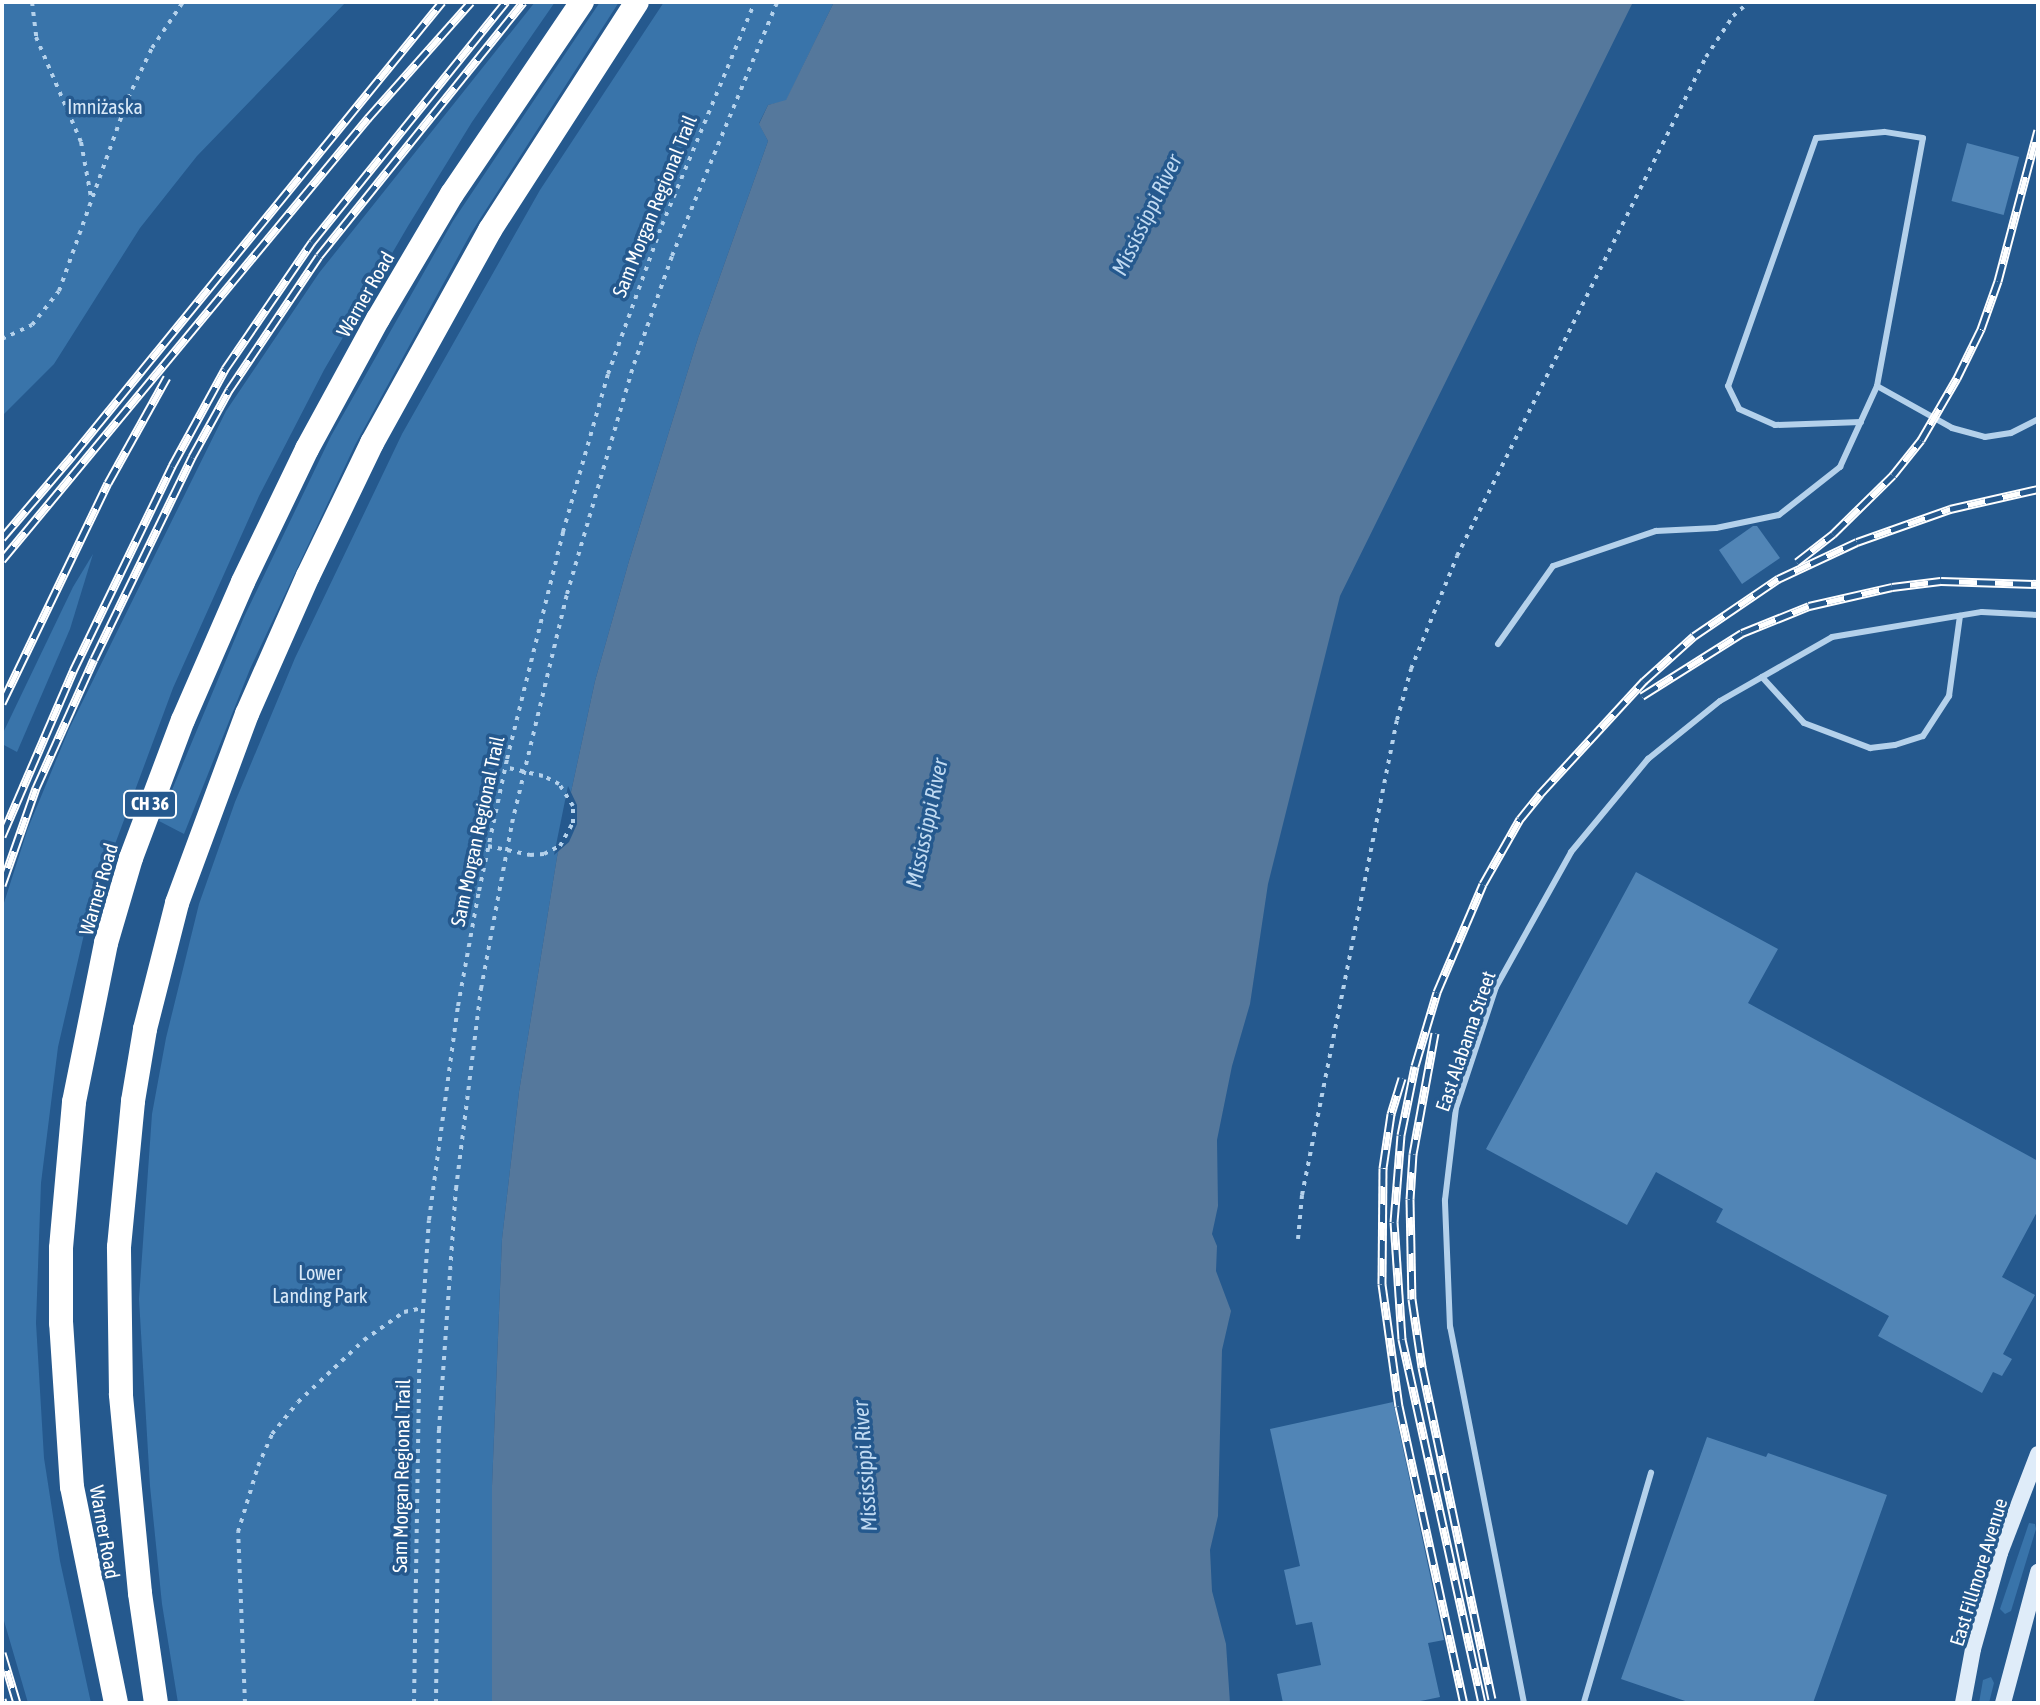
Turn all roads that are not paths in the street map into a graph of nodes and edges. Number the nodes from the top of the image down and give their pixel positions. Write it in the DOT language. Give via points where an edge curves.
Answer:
graph roads {
  1 [pos="582,2"];
  2 [pos="637,2"];
  3 [pos="1877,386"];
  4 [pos="2038,419"];
  5 [pos="1861,422"];
  6 [pos="2038,615"];
  7 [pos="1960,616"];
  8 [pos="1498,644"];
  9 [pos="1762,677"];
  10 [pos="2038,1454"];
  11 [pos="1651,1473"];
  12 [pos="2038,1572"];
  13 [pos="1584,1702"];
  14 [pos="116,1703"];
  15 [pos="156,1703"];
  16 [pos="1524,1703"];
  17 [pos="1963,1703"];
  18 [pos="2003,1703"];
  1 -- 14 [label="highway, Warner Road / CH 36" via="452,194 296,471 183,720 131,858 106,943 74,1102 61,1248 61,1323 72,1487"];
  2 -- 15 [label="highway, Warner Road / CH 36" via="502,209 372,443 252,703 177,903 143,1044 123,1175 119,1247 126,1451"];
  3 -- 4 [label="lane" via="1933,419 1985,437 2011,433"];
  3 -- 5 [label="lane"];
  3 -- 5 [label="lane" via="1923,138 1884,132 1816,138 1728,386 1739,409 1775,425"];
  5 -- 8 [label="lane" via="1840,467 1779,515 1716,528 1656,531 1553,566"];
  6 -- 7 [label="lane, East Alabama Street"];
  7 -- 9 [label="lane, East Alabama Street" via="1832,637"];
  7 -- 9 [label="lane" via="1949,696 1923,736 1895,745 1870,748 1804,723"];
  9 -- 16 [label="lane, East Alabama Street" via="1720,701 1648,759 1571,852 1496,987 1456,1108 1445,1200 1450,1327"];
  10 -- 17 [label="street, East Fillmore Avenue" via="2000,1553"];
  11 -- 13 [label="lane"];
  12 -- 18 [label="street"];
}
